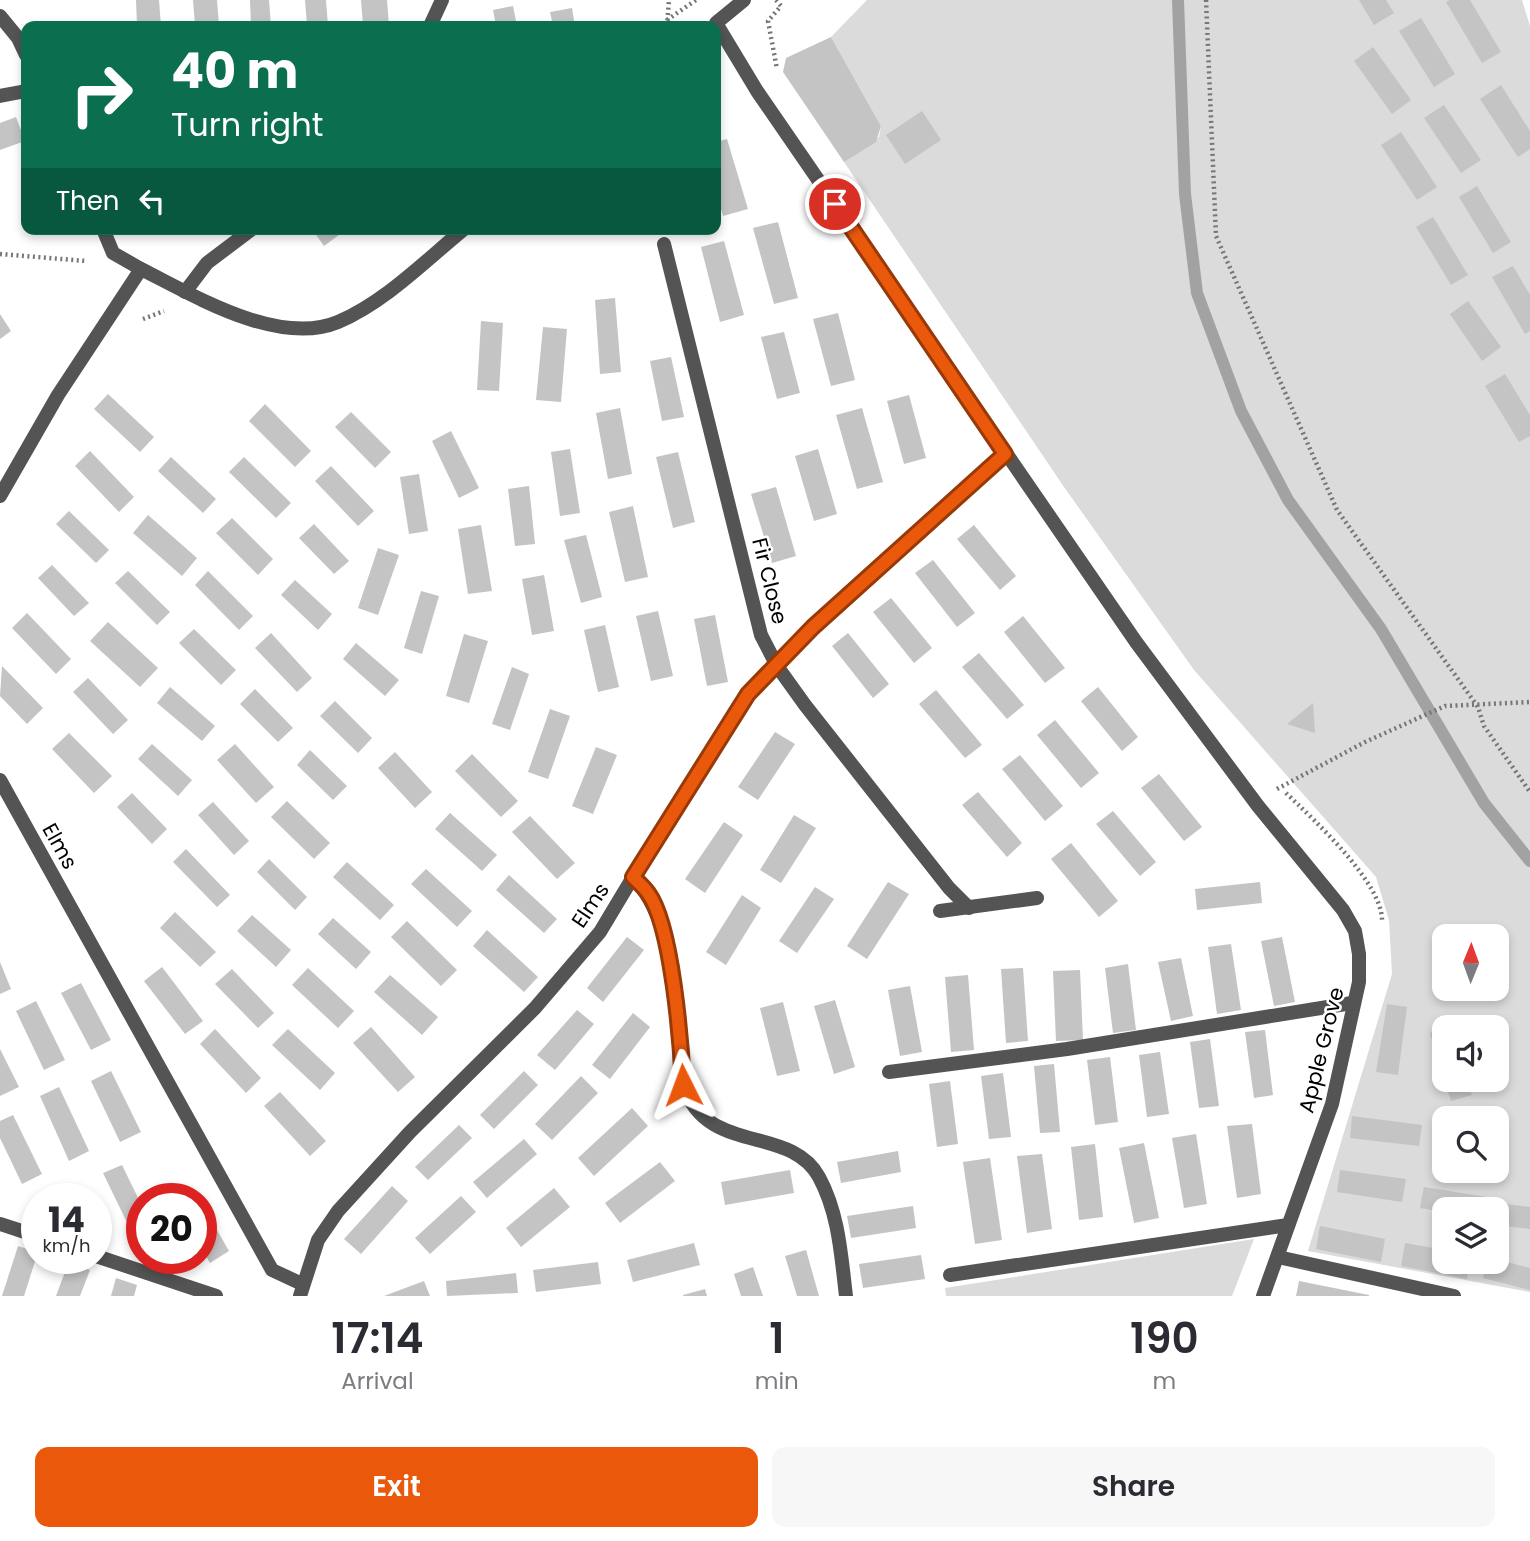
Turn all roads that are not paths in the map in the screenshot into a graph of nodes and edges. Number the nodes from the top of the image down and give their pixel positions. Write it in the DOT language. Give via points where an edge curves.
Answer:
graph roads {
  1 [pos="442,0"];
  2 [pos="744,0"];
  3 [pos="0,16"];
  4 [pos="432,21"];
  5 [pos="718,21"];
  6 [pos="721,35"];
  7 [pos="21,44"];
  8 [pos="21,92"];
  9 [pos="0,96"];
  10 [pos="106,235"];
  11 [pos="245,235"];
  12 [pos="456,235"];
  13 [pos="664,244"];
  14 [pos="141,269"];
  15 [pos="186,292"];
  16 [pos="1005,454"];
  17 [pos="0,496"];
  18 [pos="777,666"];
  19 [pos="0,780"];
  20 [pos="633,877"];
  21 [pos="1037,898"];
  22 [pos="970,908"];
  23 [pos="940,911"];
  24 [pos="1352,1003"];
  25 [pos="889,1072"];
  26 [pos="0,1224"];
  27 [pos="1288,1224"];
  28 [pos="21,1231"];
  29 [pos="1278,1257"];
  30 [pos="112,1261"];
  31 [pos="950,1275"];
  32 [pos="301,1290"];
  33 [pos="216,1296"];
  34 [pos="846,1296"];
  35 [pos="1263,1296"];
  36 [pos="1454,1296"];
  1 -- 4 [label="lane"];
  2 -- 5 [label="lane"];
  3 -- 7 [label="lane"];
  6 -- 16 [label="lane, Apple Grove"];
  8 -- 9 [label="lane"];
  10 -- 14 [label="lane" via="113,253"];
  11 -- 15 [label="lane" via="206,263"];
  12 -- 15 [label="lane" via="364,309 336,323 309,327 250,321"];
  13 -- 18 [label="lane, Fir Close" via="761,635"];
  14 -- 15 [label="lane"];
  14 -- 17 [label="lane"];
  16 -- 18 [label="lane" via="813,627"];
  16 -- 24 [label="lane, Apple Grove" via="1136,642 1355,931 1359,982"];
  18 -- 20 [label="lane" via="748,694"];
  18 -- 22 [label="lane, Fir Close" via="949,888"];
  19 -- 32 [label="lane, Elms" via="272,1270"];
  20 -- 32 [label="lane, Elms" via="600,932 535,1008 338,1210 318,1240"];
  20 -- 34 [label="lane, Elms" via="650,894 662,928 681,1038 683,1085 701,1118 804,1159 819,1176 836,1217"];
  21 -- 22 [label="lane"];
  22 -- 23 [label="lane"];
  24 -- 25 [label="lane"];
  24 -- 27 [label="lane, Apple Grove" via="1332,1104"];
  26 -- 28 [label="lane"];
  27 -- 29 [label="lane, Apple Grove"];
  27 -- 31 [label="lane"];
  29 -- 35 [label="lane, Apple Grove"];
  29 -- 36 [label="lane"];
  30 -- 33 [label="lane"];
}
